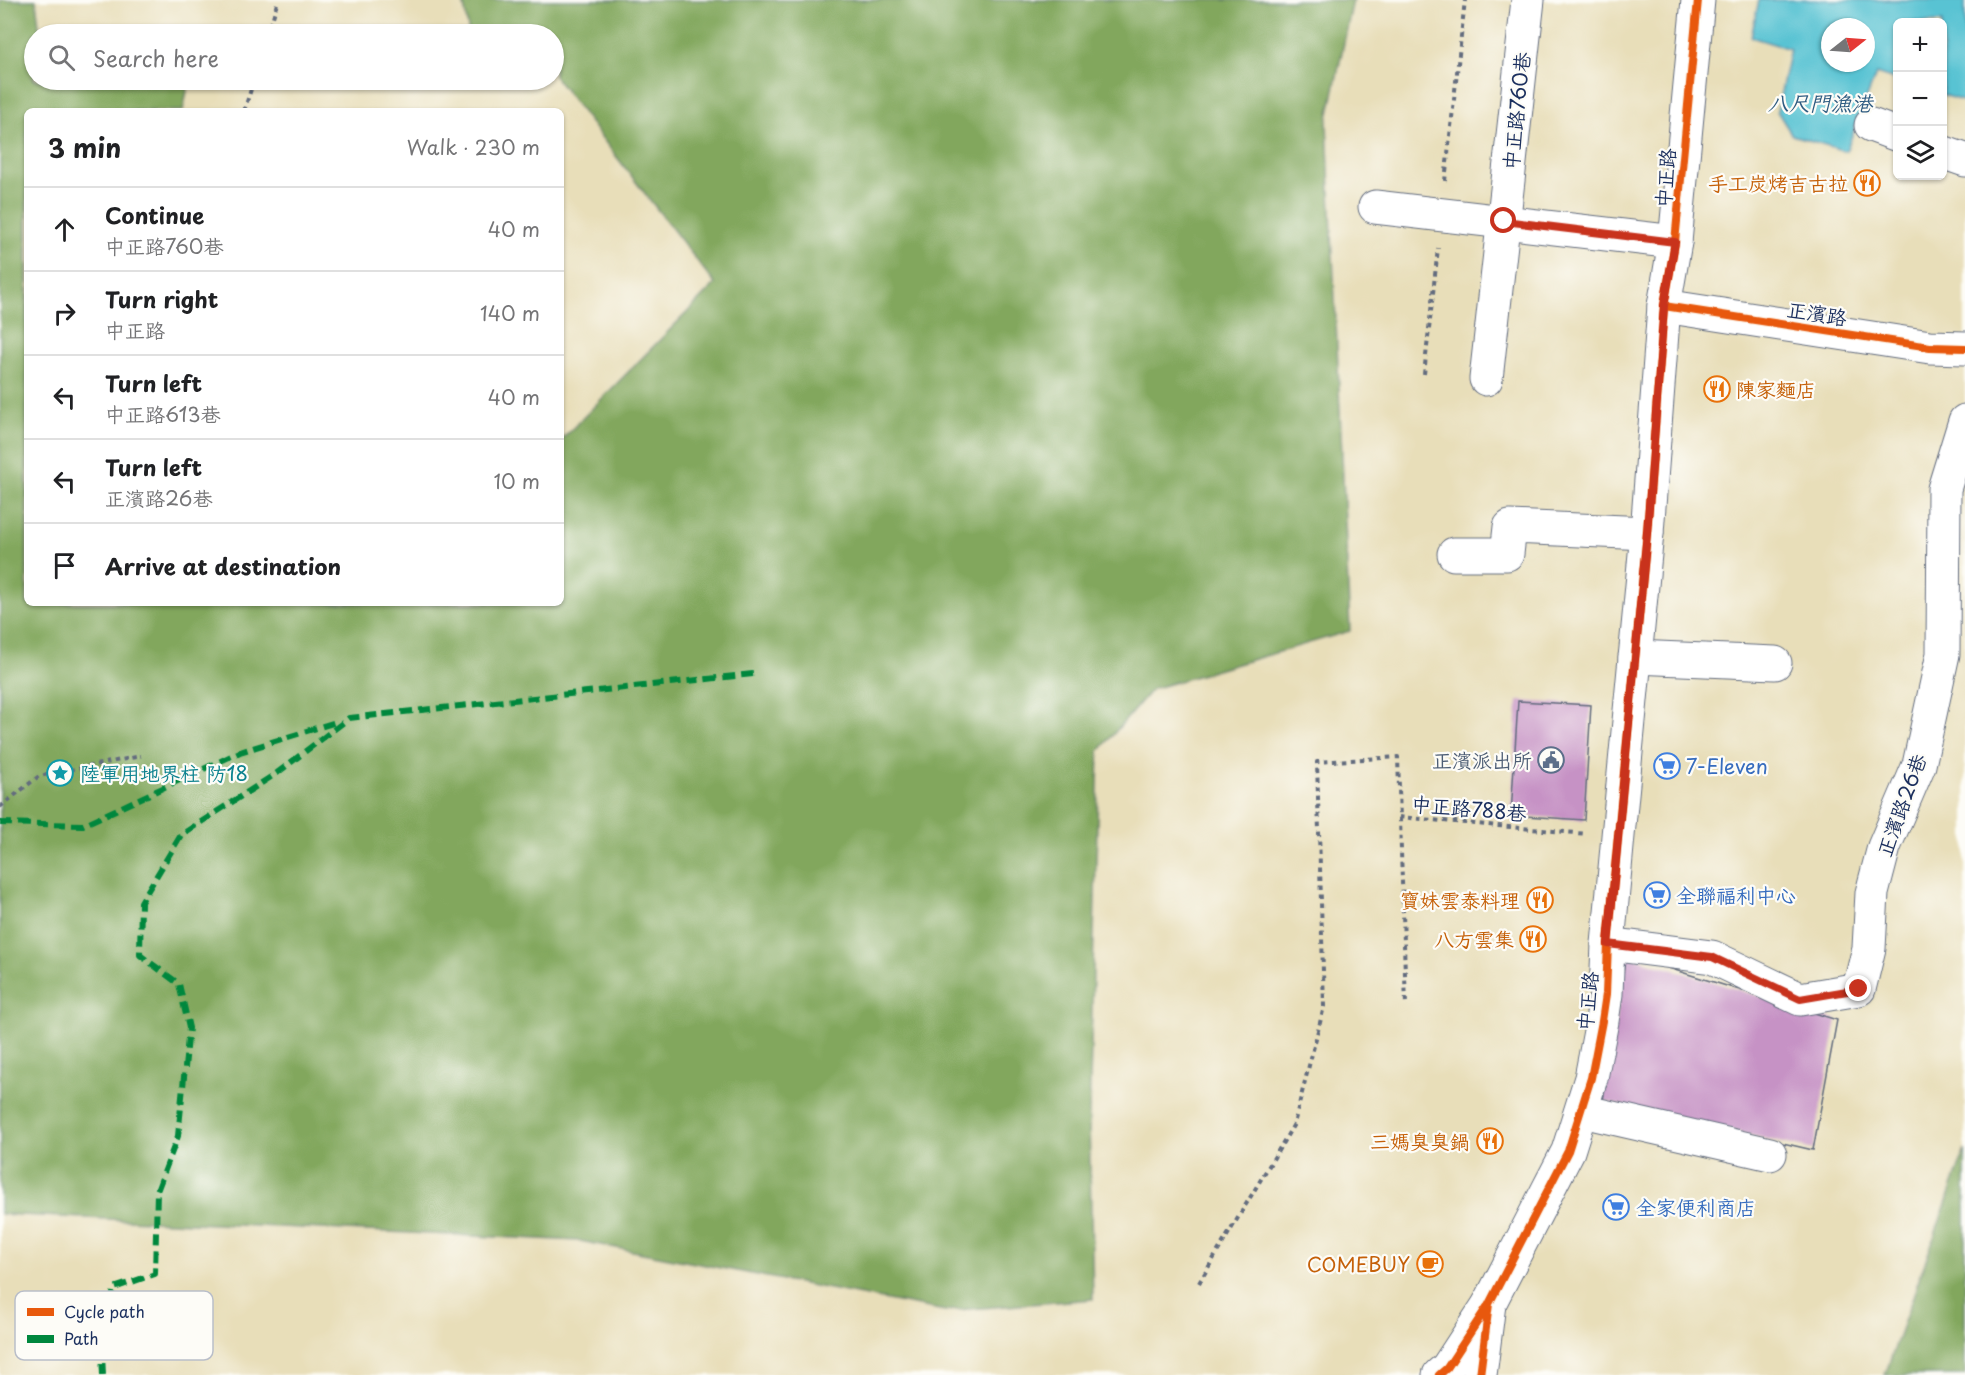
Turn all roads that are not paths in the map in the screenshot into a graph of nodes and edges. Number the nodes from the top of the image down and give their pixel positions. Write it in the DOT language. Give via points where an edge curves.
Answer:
graph roads {
  1 [pos="1528,0"];
  2 [pos="1698,0"];
  3 [pos="1947,154"];
  4 [pos="1965,160"];
  5 [pos="1375,207"];
  6 [pos="1504,221"];
  7 [pos="1675,242"];
  8 [pos="1664,306"];
  9 [pos="1965,348"];
  10 [pos="1486,379"];
  11 [pos="1965,421"];
  12 [pos="1647,533"];
  13 [pos="1454,554"];
  14 [pos="1635,657"];
  15 [pos="1775,663"];
  16 [pos="1608,944"];
  17 [pos="1582,1110"];
  18 [pos="1770,1154"];
  19 [pos="1489,1305"];
  20 [pos="1439,1375"];
  21 [pos="1480,1375"];
  1 -- 6 [label="main road, 中正路760巷"];
  2 -- 7 [label="main road, 中正路"];
  3 -- 4 [label="main road"];
  5 -- 6 [label="main road"];
  6 -- 7 [label="main road"];
  6 -- 10 [label="main road, 中正路760巷"];
  7 -- 8 [label="main road, 中正路"];
  8 -- 9 [label="main road, 正濱路" via="1930,347"];
  8 -- 12 [label="main road, 中正路"];
  11 -- 16 [label="main road, 正濱路26巷" via="1944,489 1943,654 1919,765 1884,847 1872,893 1869,948 1859,989 1800,999 1712,957"];
  12 -- 13 [label="main road" via="1510,526 1507,554"];
  12 -- 14 [label="main road, 中正路"];
  14 -- 15 [label="main road"];
  14 -- 16 [label="main road, 中正路"];
  16 -- 17 [label="main road, 中正路" via="1598,1050"];
  17 -- 18 [label="main road"];
  17 -- 19 [label="main road, 中正路" via="1568,1151"];
  19 -- 20 [label="main road"];
  19 -- 21 [label="main road, 中正路"];
}
